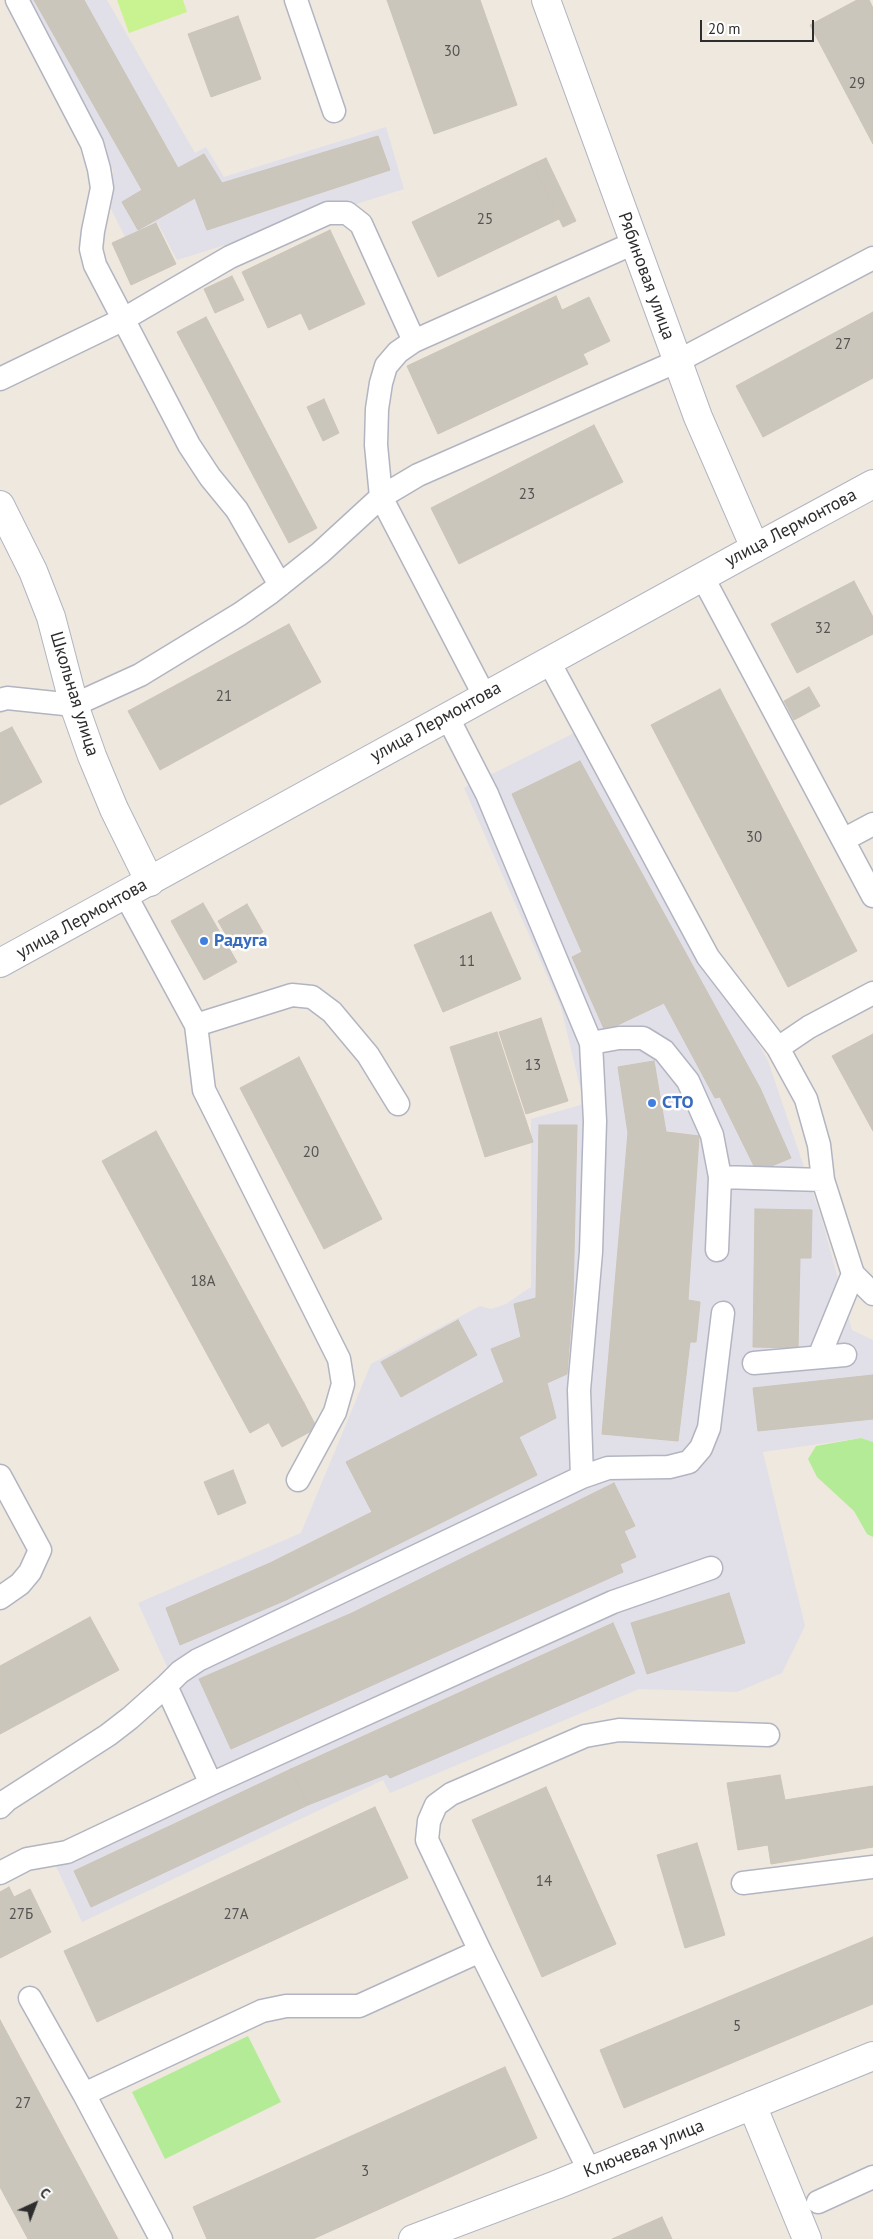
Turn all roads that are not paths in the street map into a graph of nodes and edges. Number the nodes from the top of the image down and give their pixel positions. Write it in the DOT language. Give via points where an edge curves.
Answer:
graph roads {
  1 [pos="17,0"];
  2 [pos="296,0"];
  3 [pos="546,0"];
  4 [pos="334,111"];
  5 [pos="634,243"];
  6 [pos="873,258"];
  7 [pos="122,320"];
  8 [pos="414,341"];
  9 [pos="678,361"];
  10 [pos="0,379"];
  11 [pos="873,484"];
  12 [pos="382,497"];
  13 [pos="0,505"];
  14 [pos="755,548"];
  15 [pos="702,576"];
  16 [pos="280,585"];
  17 [pos="548,660"];
  18 [pos="484,695"];
  19 [pos="0,700"];
  20 [pos="74,706"];
  21 [pos="447,716"];
  22 [pos="873,824"];
  23 [pos="844,840"];
  24 [pos="150,882"];
  25 [pos="126,896"];
  26 [pos="873,896"];
  27 [pos="0,963"];
  28 [pos="873,993"];
  29 [pos="196,1025"];
  30 [pos="591,1043"];
  31 [pos="778,1048"];
  32 [pos="398,1104"];
  33 [pos="720,1177"];
  34 [pos="823,1180"];
  35 [pos="717,1250"];
  36 [pos="853,1274"];
  37 [pos="873,1294"];
  38 [pos="723,1314"];
  39 [pos="845,1355"];
  40 [pos="820,1357"];
  41 [pos="754,1363"];
  42 [pos="0,1476"];
  43 [pos="582,1477"];
  44 [pos="298,1480"];
  45 [pos="711,1568"];
  46 [pos="0,1598"];
  47 [pos="166,1686"];
  48 [pos="768,1735"];
  49 [pos="210,1784"];
  50 [pos="0,1807"];
  51 [pos="873,1867"];
  52 [pos="0,1873"];
  53 [pos="743,1884"];
  54 [pos="480,1951"];
  55 [pos="30,1998"];
  56 [pos="873,2056"];
  57 [pos="84,2094"];
  58 [pos="752,2105"];
  59 [pos="590,2172"];
  60 [pos="873,2177"];
  61 [pos="818,2202"];
  62 [pos="161,2239"];
  63 [pos="413,2239"];
  64 [pos="807,2239"];
  1 -- 7 [label="lane" via="92,144 102,188 91,249 95,265"];
  2 -- 4 [label="lane"];
  3 -- 5 [label="street, Рябиновая улица"];
  5 -- 8 [label="lane"];
  5 -- 9 [label="street, Рябиновая улица"];
  6 -- 9 [label="lane"];
  7 -- 8 [label="lane" via="230,257 328,213 346,212 361,224"];
  7 -- 10 [label="lane"];
  7 -- 16 [label="lane" via="189,445 238,510"];
  8 -- 12 [label="lane" via="386,366 381,383 376,445"];
  9 -- 12 [label="lane" via="418,475"];
  9 -- 14 [label="street, Рябиновая улица" via="698,417"];
  11 -- 14 [label="street, улица Лермонтова"];
  12 -- 16 [label="lane"];
  12 -- 18 [label="lane"];
  13 -- 20 [label="street, Школьная улица" via="33,571 51,617"];
  14 -- 15 [label="street, улица Лермонтова"];
  15 -- 17 [label="street, улица Лермонтова"];
  15 -- 23 [label="lane"];
  16 -- 20 [label="lane" via="240,614 140,675"];
  17 -- 18 [label="street, улица Лермонтова"];
  17 -- 31 [label="lane" via="708,957"];
  18 -- 21 [label="street, улица Лермонтова"];
  19 -- 20 [label="lane" via="7,698"];
  20 -- 24 [label="street, Школьная улица" via="114,810"];
  21 -- 24 [label="street, улица Лермонтова"];
  21 -- 30 [label="lane" via="487,794"];
  22 -- 23 [label="lane"];
  23 -- 26 [label="lane"];
  24 -- 25 [label="street, улица Лермонтова"];
  25 -- 27 [label="street, улица Лермонтова"];
  25 -- 29 [label="lane"];
  28 -- 31 [label="lane" via="809,1027"];
  29 -- 32 [label="lane" via="292,995 312,997 332,1012 368,1055"];
  29 -- 44 [label="lane" via="204,1090 339,1359 343,1384 335,1412"];
  30 -- 33 [label="lane" via="643,1038 664,1051 688,1081 712,1134"];
  30 -- 43 [label="lane" via="595,1121 591,1252 579,1390"];
  31 -- 34 [label="lane" via="806,1099 819,1146"];
  33 -- 34 [label="lane"];
  33 -- 35 [label="lane"];
  34 -- 36 [label="lane"];
  36 -- 37 [label="lane"];
  36 -- 40 [label="lane"];
  38 -- 43 [label="lane" via="709,1428 702,1448 689,1462 669,1467 608,1468"];
  39 -- 40 [label="lane"];
  40 -- 41 [label="lane"];
  42 -- 46 [label="lane" via="40,1550 30,1572 20,1584"];
  43 -- 47 [label="lane" via="198,1660"];
  45 -- 49 [label="lane" via="613,1602"];
  47 -- 49 [label="lane"];
  47 -- 50 [label="lane" via="108,1735"];
  48 -- 54 [label="lane" via="619,1730 585,1736 451,1794 436,1805 429,1821 427,1840"];
  49 -- 52 [label="lane" via="67,1852 27,1859"];
  51 -- 53 [label="lane"];
  54 -- 57 [label="lane" via="359,2006 286,2006 262,2011"];
  54 -- 59 [label="lane"];
  55 -- 57 [label="lane"];
  56 -- 58 [label="street, Ключевая улица"];
  57 -- 62 [label="lane"];
  58 -- 59 [label="street, Ключевая улица"];
  58 -- 64 [label="street"];
  59 -- 63 [label="street, Ключевая улица"];
  60 -- 61 [label="lane"];
}
